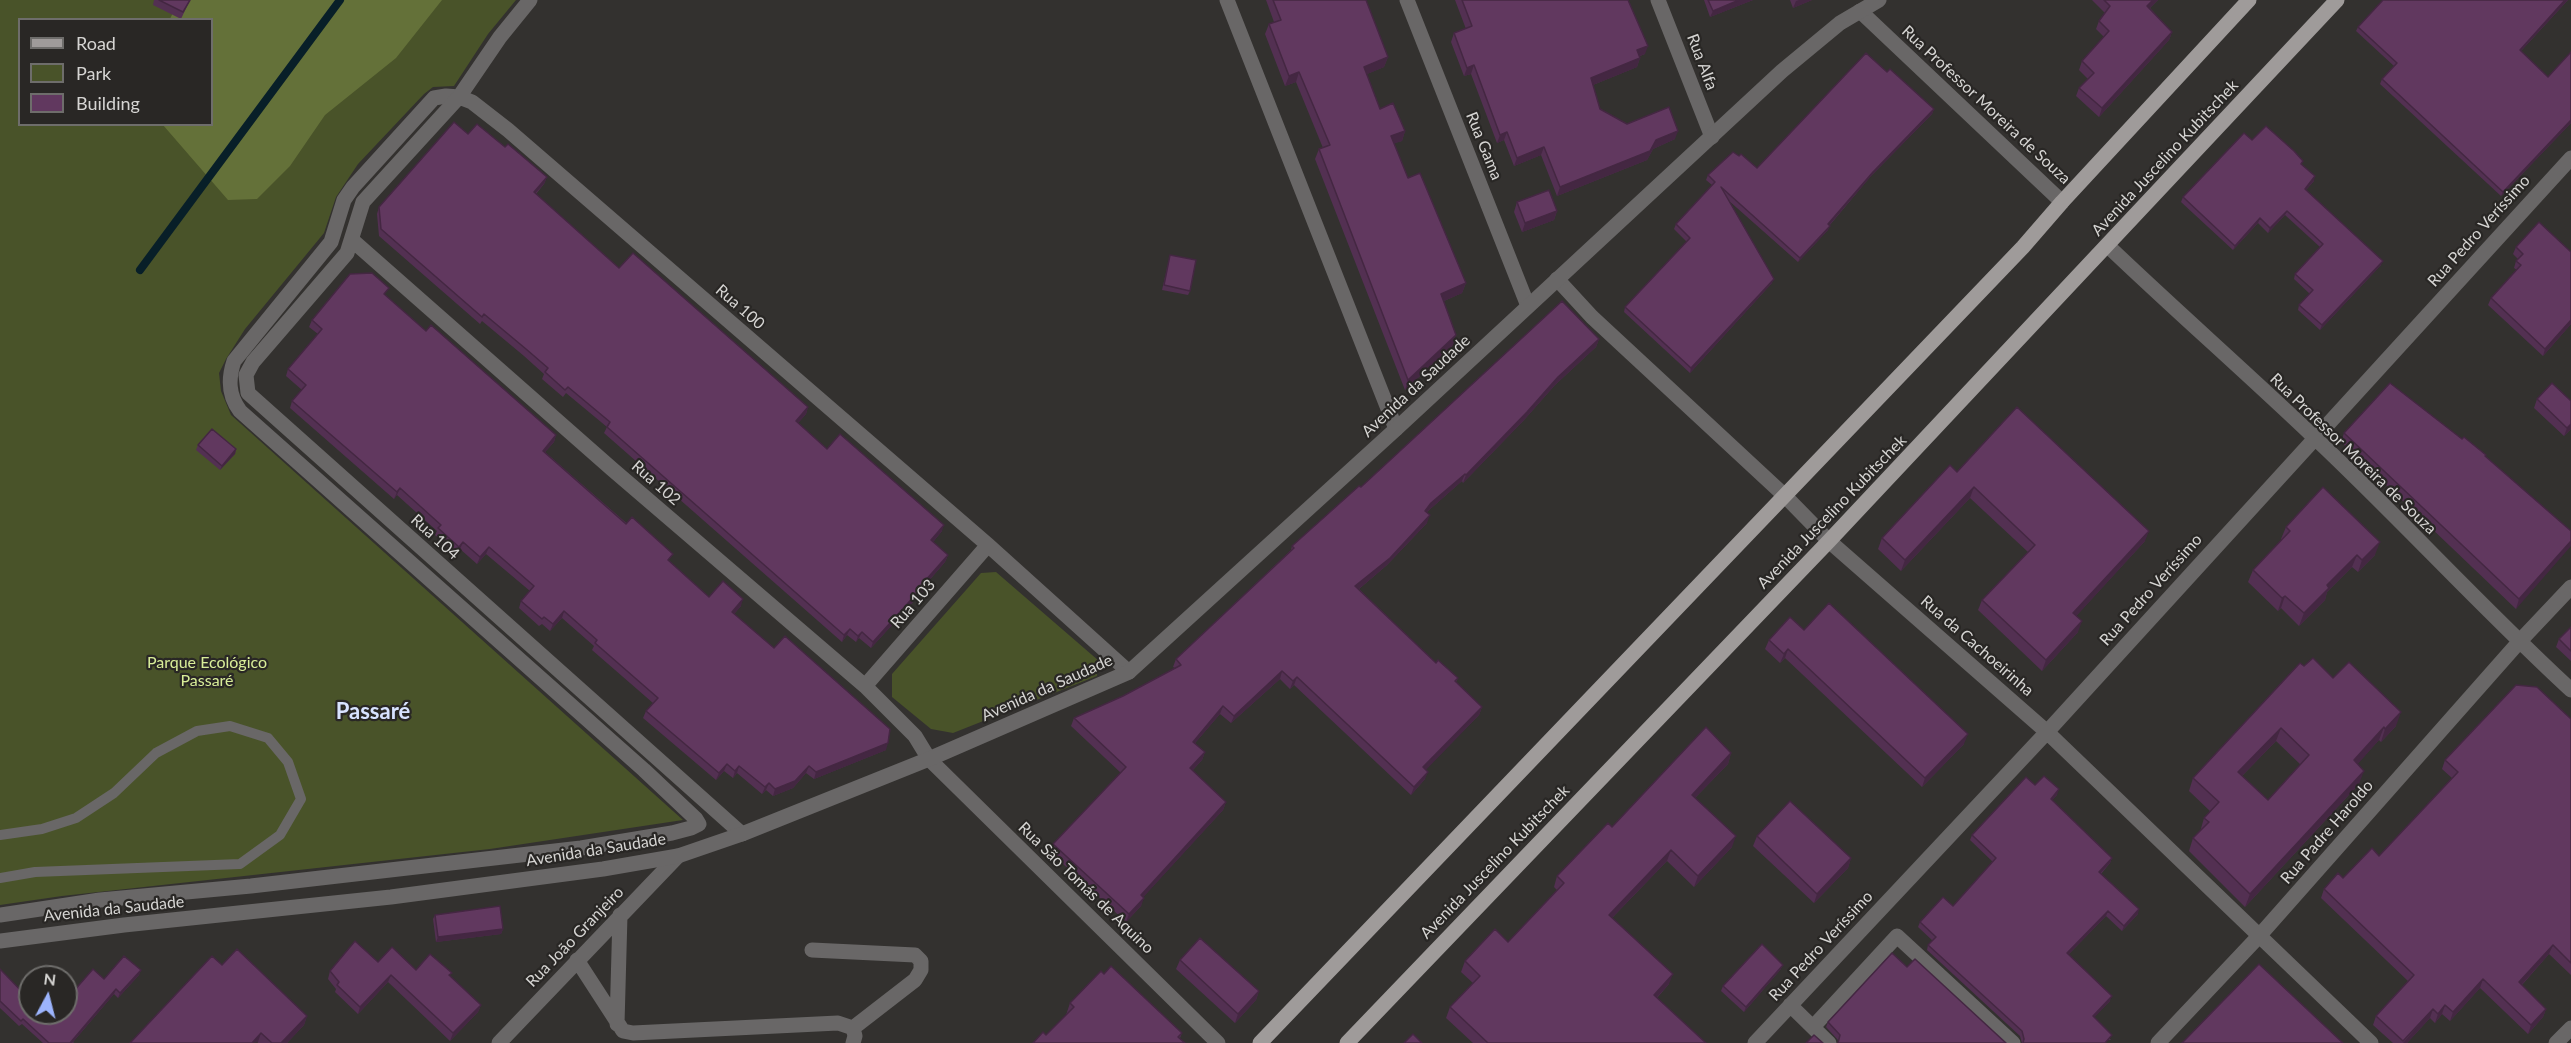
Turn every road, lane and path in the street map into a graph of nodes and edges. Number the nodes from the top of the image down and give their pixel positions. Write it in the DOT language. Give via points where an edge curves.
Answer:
graph roads {
  1 [pos="530,0"];
  2 [pos="1227,0"];
  3 [pos="1407,0"];
  4 [pos="1658,0"];
  5 [pos="1879,0"];
  6 [pos="2249,0"];
  7 [pos="2337,0"];
  8 [pos="1860,11"];
  9 [pos="459,97"];
  10 [pos="1712,137"];
  11 [pos="2571,158"];
  12 [pos="2062,202"];
  13 [pos="352,240"];
  14 [pos="2108,246"];
  15 [pos="1557,279"];
  16 [pos="1528,306"];
  17 [pos="1396,429"];
  18 [pos="2315,438"];
  19 [pos="1785,496"];
  20 [pos="1829,541"];
  21 [pos="988,545"];
  22 [pos="2571,587"];
  23 [pos="2519,642"];
  24 [pos="1129,672"];
  25 [pos="866,686"];
  26 [pos="2571,690"];
  27 [pos="2047,732"];
  28 [pos="929,759"];
  29 [pos="742,834"];
  30 [pos="0,836"];
  31 [pos="678,856"];
  32 [pos="0,878"];
  33 [pos="0,915"];
  34 [pos="620,915"];
  35 [pos="2260,935"];
  36 [pos="0,941"];
  37 [pos="812,950"];
  38 [pos="577,960"];
  39 [pos="1790,1005"];
  40 [pos="617,1024"];
  41 [pos="1813,1027"];
  42 [pos="2571,1028"];
  43 [pos="853,1036"];
  44 [pos="499,1043"];
  45 [pos="1218,1043"];
  46 [pos="1260,1043"];
  47 [pos="1347,1043"];
  48 [pos="1755,1043"];
  49 [pos="1829,1043"];
  50 [pos="2013,1043"];
  51 [pos="2158,1043"];
  52 [pos="2371,1043"];
  53 [pos="2556,1043"];
  1 -- 9 [label="street"];
  2 -- 17 [label="street"];
  3 -- 16 [label="street, Rua Gama"];
  4 -- 10 [label="street, Rua Alfa"];
  5 -- 8 [label="street, Avenida da Saudade"];
  6 -- 12 [label="main road"];
  7 -- 14 [label="main road, Avenida Juscelino Kubitschek"];
  8 -- 10 [label="street, Avenida da Saudade" via="1823,35"];
  8 -- 12 [label="street, Rua Professor Moreira de Souza"];
  9 -- 13 [label="street" via="363,202"];
  9 -- 21 [label="street, Rua 100" via="472,102 507,130"];
  9 -- 33 [label="street" via="434,98 353,187 344,200 331,242 239,351 231,370 232,398 240,411 644,770 699,824 672,833 581,848 100,900"];
  10 -- 15 [label="street, Avenida da Saudade"];
  11 -- 18 [label="street, Rua Pedro Veríssimo"];
  12 -- 19 [label="main road"];
  13 -- 25 [label="street, Rua 102" via="612,470"];
  13 -- 29 [label="street, Rua 104" via="339,262 253,362 246,375 248,393"];
  14 -- 18 [label="street, Rua Professor Moreira de Souza"];
  14 -- 20 [label="main road, Avenida Juscelino Kubitschek"];
  15 -- 16 [label="street, Avenida da Saudade"];
  15 -- 19 [label="street, Rua da Cachoeirinha" via="1592,317"];
  16 -- 17 [label="street, Avenida da Saudade"];
  17 -- 24 [label="street, Avenida da Saudade"];
  18 -- 23 [label="street, Rua Professor Moreira de Souza"];
  18 -- 27 [label="street, Rua Pedro Veríssimo"];
  19 -- 20 [label="street, Rua da Cachoeirinha"];
  19 -- 46 [label="main road"];
  20 -- 27 [label="street, Rua da Cachoeirinha"];
  20 -- 47 [label="main road, Avenida Juscelino Kubitschek"];
  21 -- 24 [label="street, Rua 100"];
  21 -- 25 [label="street, Rua 103"];
  22 -- 23 [label="street, Rua Padre Haroldo"];
  23 -- 26 [label="street, Rua Professor Moreira de Souza"];
  23 -- 35 [label="street, Rua Padre Haroldo"];
  24 -- 28 [label="street, Avenida da Saudade"];
  25 -- 28 [label="street, Rua 102" via="915,736"];
  27 -- 35 [label="street, Rua da Cachoeirinha"];
  27 -- 39 [label="street, Rua Pedro Veríssimo"];
  28 -- 29 [label="street, Avenida da Saudade"];
  28 -- 45 [label="street, Rua São Tomás de Aquino"];
  29 -- 31 [label="street, Avenida da Saudade"];
  30 -- 32 [label="lane" via="76,818 114,793 156,753 196,731 230,726 267,738 288,762 301,799 280,835 240,864 35,872"];
  31 -- 34 [label="street, Rua João Granjeiro"];
  31 -- 36 [label="street, Avenida da Saudade" via="391,897"];
  34 -- 38 [label="street, Rua João Granjeiro"];
  34 -- 40 [label="street"];
  35 -- 51 [label="street, Rua Padre Haroldo"];
  35 -- 52 [label="street, Rua da Cachoeirinha"];
  37 -- 43 [label="street" via="915,955 921,961 915,980"];
  38 -- 40 [label="street"];
  38 -- 44 [label="street, Rua João Granjeiro"];
  39 -- 41 [label="street"];
  39 -- 48 [label="street, Rua Pedro Veríssimo"];
  40 -- 43 [label="street" via="633,1034 838,1023"];
  41 -- 49 [label="street"];
  41 -- 50 [label="street" via="1897,936"];
  42 -- 53 [label="street"];
}
